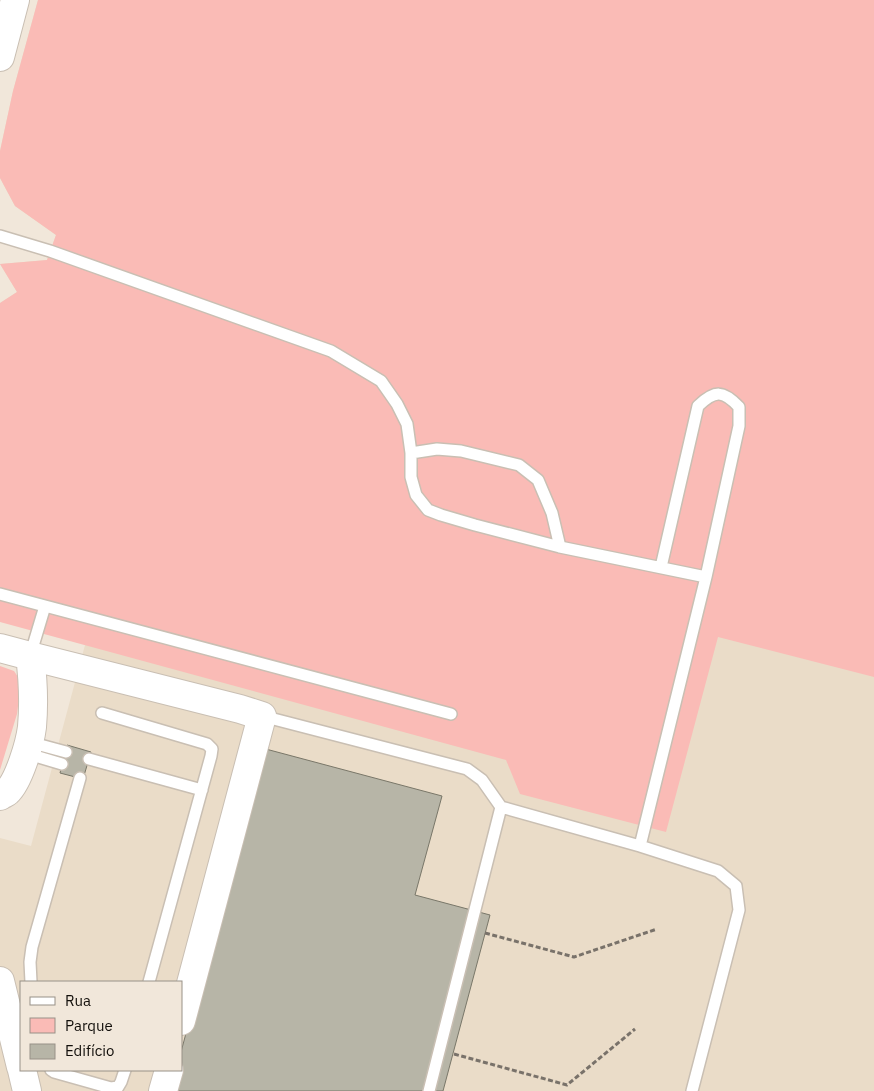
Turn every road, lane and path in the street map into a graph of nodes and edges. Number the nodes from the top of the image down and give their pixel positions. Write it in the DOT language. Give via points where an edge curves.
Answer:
graph roads {
  1 [pos="15,0"];
  2 [pos="0,57"];
  3 [pos="0,236"];
  4 [pos="410,453"];
  5 [pos="560,547"];
  6 [pos="661,567"];
  7 [pos="706,577"];
  8 [pos="0,594"];
  9 [pos="46,606"];
  10 [pos="0,648"];
  11 [pos="30,656"];
  12 [pos="102,713"];
  13 [pos="451,714"];
  14 [pos="262,716"];
  15 [pos="27,748"];
  16 [pos="66,752"];
  17 [pos="89,759"];
  18 [pos="62,764"];
  19 [pos="80,778"];
  20 [pos="202,790"];
  21 [pos="0,796"];
  22 [pos="501,807"];
  23 [pos="640,846"];
  24 [pos="657,929"];
  25 [pos="485,934"];
  26 [pos="0,981"];
  27 [pos="31,981"];
  28 [pos="149,981"];
  29 [pos="182,1017"];
  30 [pos="635,1029"];
  31 [pos="453,1054"];
  32 [pos="20,1060"];
  33 [pos="23,1071"];
  34 [pos="52,1071"];
  35 [pos="125,1071"];
  36 [pos="168,1071"];
  37 [pos="27,1091"];
  38 [pos="163,1091"];
  39 [pos="429,1091"];
  40 [pos="692,1091"];
  1 -- 2 [label="street"];
  3 -- 4 [label="lane" via="60,254 331,351 381,381 407,424"];
  4 -- 5 [label="lane" via="416,495 428,510"];
  4 -- 5 [label="lane" via="436,448 519,465 538,480 552,513"];
  5 -- 6 [label="lane"];
  6 -- 7 [label="lane"];
  6 -- 7 [label="lane" via="698,406 708,396 728,396 739,407 739,426"];
  7 -- 23 [label="lane"];
  8 -- 9 [label="lane"];
  9 -- 11 [label="lane"];
  9 -- 13 [label="lane"];
  10 -- 11 [label="street"];
  11 -- 14 [label="street"];
  11 -- 15 [label="street" via="33,698 32,728"];
  12 -- 20 [label="lane" via="207,744 212,749"];
  14 -- 22 [label="lane" via="467,769 482,780"];
  14 -- 29 [label="street"];
  15 -- 16 [label="lane"];
  15 -- 18 [label="lane"];
  15 -- 21 [label="street" via="16,778"];
  17 -- 20 [label="lane"];
  19 -- 27 [label="lane" via="32,947"];
  20 -- 28 [label="lane"];
  22 -- 23 [label="lane"];
  22 -- 39 [label="lane"];
  23 -- 40 [label="lane" via="718,871 736,886 739,910"];
  24 -- 25 [label="path" via="574,957"];
  26 -- 32 [label="street"];
  30 -- 31 [label="path" via="566,1085"];
  33 -- 37 [label="street"];
  34 -- 35 [label="lane" via="111,1088 118,1087"];
  36 -- 38 [label="street"];
}
